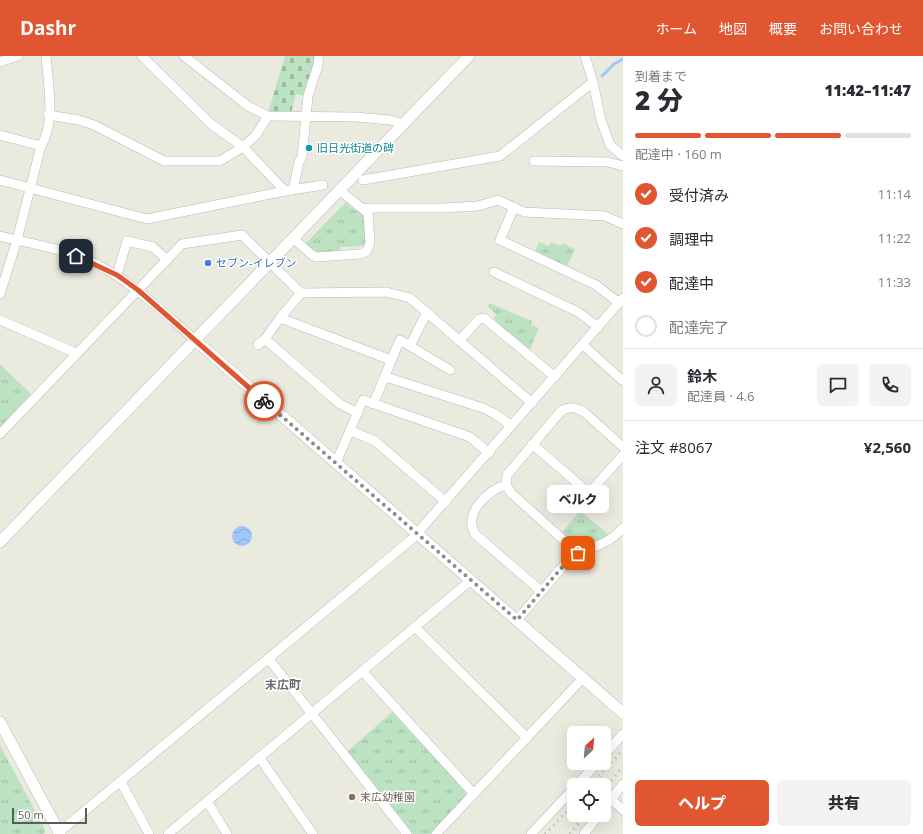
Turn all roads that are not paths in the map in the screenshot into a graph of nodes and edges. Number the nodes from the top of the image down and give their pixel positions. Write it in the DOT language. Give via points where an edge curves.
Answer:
graph roads {
  1 [pos="18,56"];
  2 [pos="46,56"];
  3 [pos="142,56"];
  4 [pos="184,56"];
  5 [pos="319,56"];
  6 [pos="469,56"];
  7 [pos="585,56"];
  8 [pos="0,62"];
  9 [pos="594,82"];
  10 [pos="48,115"];
  11 [pos="268,116"];
  12 [pos="306,117"];
  13 [pos="402,124"];
  14 [pos="0,135"];
  15 [pos="40,146"];
  16 [pos="243,147"];
  17 [pos="623,156"];
  18 [pos="534,161"];
  19 [pos="623,166"];
  20 [pos="0,180"];
  21 [pos="362,180"];
  22 [pos="323,184"];
  23 [pos="29,188"];
  24 [pos="289,190"];
  25 [pos="339,190"];
  26 [pos="514,208"];
  27 [pos="365,209"];
  28 [pos="623,224"];
  29 [pos="0,236"];
  30 [pos="293,238"];
  31 [pos="17,240"];
  32 [pos="167,260"];
  33 [pos="269,263"];
  34 [pos="494,272"];
  35 [pos="117,275"];
  36 [pos="138,290"];
  37 [pos="302,293"];
  38 [pos="0,294"];
  39 [pos="621,301"];
  40 [pos="427,312"];
  41 [pos="280,318"];
  42 [pos="0,320"];
  43 [pos="598,327"];
  44 [pos="195,340"];
  45 [pos="459,340"];
  46 [pos="582,345"];
  47 [pos="410,346"];
  48 [pos="76,353"];
  49 [pos="391,360"];
  50 [pos="450,370"];
  51 [pos="386,377"];
  52 [pos="555,377"];
  53 [pos="623,381"];
  54 [pos="532,403"];
  55 [pos="373,404"];
  56 [pos="358,414"];
  57 [pos="512,426"];
  58 [pos="350,431"];
  59 [pos="0,434"];
  60 [pos="532,444"];
  61 [pos="623,447"];
  62 [pos="489,453"];
  63 [pos="623,455"];
  64 [pos="336,463"];
  65 [pos="506,485"];
  66 [pos="446,502"];
  67 [pos="623,528"];
  68 [pos="417,534"];
  69 [pos="1,538"];
  70 [pos="578,553"];
  71 [pos="470,580"];
  72 [pos="541,591"];
  73 [pos="517,620"];
  74 [pos="415,627"];
  75 [pos="268,658"];
  76 [pos="362,671"];
  77 [pos="583,678"];
  78 [pos="311,713"];
  79 [pos="623,713"];
  80 [pos="0,722"];
  81 [pos="623,734"];
  82 [pos="527,738"];
  83 [pos="611,747"];
  84 [pos="259,757"];
  85 [pos="591,770"];
  86 [pos="583,778"];
  87 [pos="121,782"];
  88 [pos="623,784"];
  89 [pos="474,794"];
  90 [pos="567,795"];
  91 [pos="611,799"];
  92 [pos="207,801"];
  93 [pos="623,810"];
  94 [pos="593,822"];
  95 [pos="59,834"];
  96 [pos="149,834"];
  97 [pos="168,834"];
  98 [pos="228,834"];
  99 [pos="313,834"];
  100 [pos="407,834"];
  101 [pos="436,834"];
  102 [pos="531,834"];
  103 [pos="584,834"];
  1 -- 8 [label="street"];
  2 -- 10 [label="street"];
  3 -- 16 [label="street" via="211,124"];
  4 -- 11 [label="street" via="248,106"];
  5 -- 12 [label="street" via="308,96"];
  6 -- 13 [label="street"];
  7 -- 9 [label="street"];
  9 -- 17 [label="street" via="601,120 610,145"];
  9 -- 21 [label="street" via="500,156"];
  10 -- 15 [label="street" via="46,137"];
  10 -- 16 [label="street" via="94,125 164,162 220,161"];
  11 -- 12 [label="street"];
  11 -- 16 [label="street" via="256,135"];
  12 -- 13 [label="street" via="356,117 390,120"];
  12 -- 24 [label="street" via="302,157"];
  13 -- 25 [label="street"];
  14 -- 15 [label="street"];
  15 -- 23 [label="street"];
  16 -- 24 [label="street"];
  18 -- 19 [label="street" via="607,162"];
  20 -- 23 [label="street"];
  22 -- 24 [label="street"];
  23 -- 24 [label="street" via="146,219"];
  23 -- 31 [label="street"];
  25 -- 27 [label="street"];
  25 -- 30 [label="street"];
  26 -- 27 [label="street" via="498,200 478,206"];
  26 -- 28 [label="street" via="524,212 605,216"];
  26 -- 39 [label="street" via="500,240 596,285"];
  27 -- 30 [label="street" via="370,217 370,247 364,254 316,257"];
  29 -- 31 [label="street"];
  30 -- 33 [label="street"];
  31 -- 35 [label="street" via="76,256"];
  31 -- 38 [label="street"];
  32 -- 33 [label="street" via="182,244 238,235 245,238"];
  32 -- 35 [label="street" via="153,247 127,241"];
  32 -- 36 [label="street"];
  33 -- 37 [label="street"];
  33 -- 44 [label="street"];
  34 -- 43 [label="street" via="578,312"];
  35 -- 36 [label="street"];
  36 -- 44 [label="street"];
  36 -- 48 [label="street"];
  37 -- 40 [label="street" via="386,292 410,298"];
  37 -- 41 [label="street"];
  39 -- 43 [label="street"];
  40 -- 45 [label="street"];
  40 -- 47 [label="street"];
  41 -- 49 [label="street"];
  41 -- 56 [label="street" via="261,342 340,404"];
  42 -- 48 [label="street"];
  43 -- 46 [label="street"];
  44 -- 64 [label="street"];
  44 -- 69 [label="street"];
  45 -- 52 [label="street" via="479,319 484,318"];
  45 -- 54 [label="street"];
  46 -- 52 [label="street"];
  46 -- 53 [label="street"];
  47 -- 49 [label="street" via="400,340"];
  47 -- 50 [label="street"];
  48 -- 59 [label="street"];
  49 -- 51 [label="street"];
  51 -- 55 [label="street"];
  51 -- 57 [label="street" via="483,408"];
  52 -- 54 [label="street"];
  54 -- 57 [label="street"];
  55 -- 56 [label="street" via="363,400"];
  55 -- 62 [label="street" via="470,437"];
  56 -- 58 [label="street"];
  57 -- 62 [label="street"];
  58 -- 64 [label="street"];
  58 -- 66 [label="street" via="375,441"];
  60 -- 61 [label="street" via="561,411 572,407 584,412"];
  60 -- 63 [label="street" via="589,493"];
  60 -- 65 [label="street" via="509,470 505,479"];
  62 -- 66 [label="street"];
  64 -- 68 [label="street"];
  65 -- 70 [label="street" via="511,493"];
  65 -- 72 [label="street" via="492,491 474,511 472,528 475,534"];
  66 -- 68 [label="street"];
  67 -- 70 [label="street" via="609,542"];
  68 -- 71 [label="street"];
  68 -- 75 [label="street"];
  70 -- 72 [label="street" via="570,558"];
  71 -- 73 [label="street"];
  71 -- 74 [label="street"];
  72 -- 73 [label="street"];
  73 -- 77 [label="street"];
  74 -- 76 [label="street"];
  74 -- 82 [label="street"];
  75 -- 78 [label="street"];
  75 -- 87 [label="street"];
  76 -- 78 [label="street"];
  76 -- 89 [label="street"];
  77 -- 79 [label="street"];
  77 -- 82 [label="street"];
  78 -- 84 [label="street"];
  78 -- 100 [label="street"];
  80 -- 95 [label="street"];
  81 -- 83 [label="street"];
  82 -- 89 [label="street"];
  84 -- 92 [label="street"];
  84 -- 99 [label="street"];
  85 -- 86 [label="street"];
  87 -- 95 [label="street"];
  87 -- 96 [label="street"];
  88 -- 91 [label="street"];
  89 -- 101 [label="street"];
  90 -- 102 [label="street"];
  91 -- 93 [label="street"];
  92 -- 97 [label="street"];
  92 -- 98 [label="street"];
  94 -- 103 [label="street"];
}
